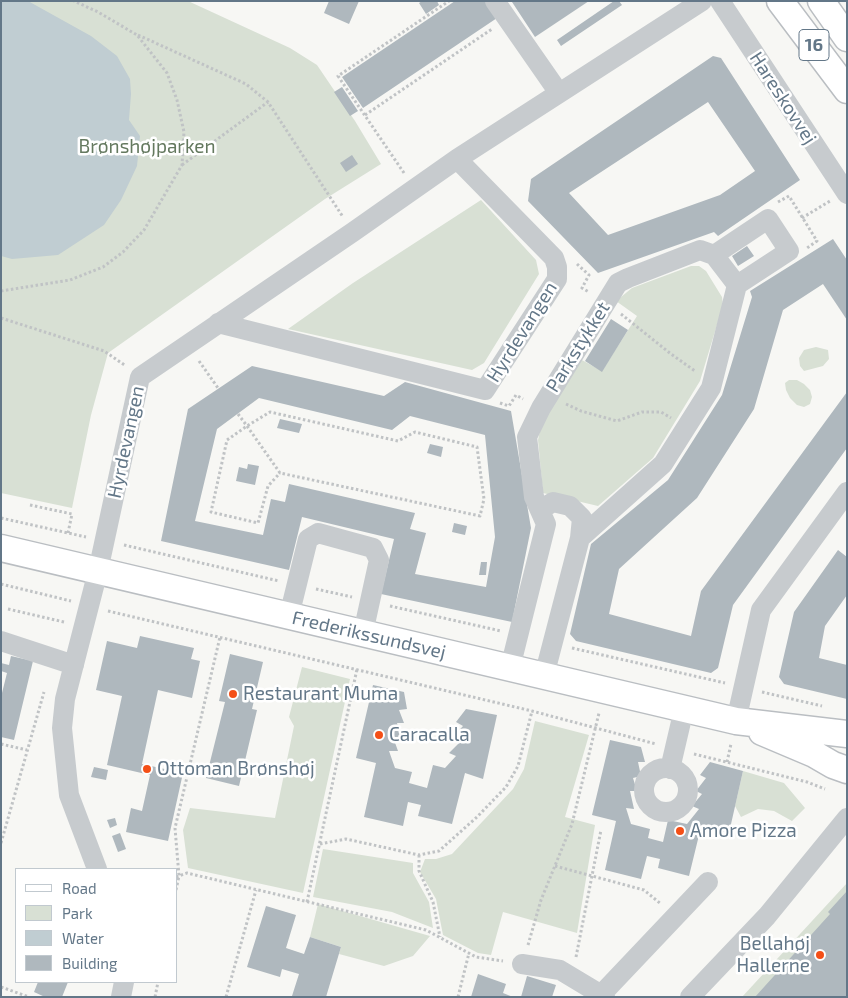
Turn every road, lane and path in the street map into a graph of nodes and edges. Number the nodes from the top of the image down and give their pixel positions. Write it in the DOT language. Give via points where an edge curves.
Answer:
graph roads {
  1 [pos="74,1"];
  2 [pos="450,1"];
  3 [pos="495,1"];
  4 [pos="702,1"];
  5 [pos="720,1"];
  6 [pos="780,1"];
  7 [pos="821,1"];
  8 [pos="507,19"];
  9 [pos="137,35"];
  10 [pos="847,38"];
  11 [pos="847,90"];
  12 [pos="559,93"];
  13 [pos="268,102"];
  14 [pos="364,115"];
  15 [pos="457,159"];
  16 [pos="182,165"];
  17 [pos="404,173"];
  18 [pos="847,194"];
  19 [pos="792,200"];
  20 [pos="813,212"];
  21 [pos="802,218"];
  22 [pos="353,232"];
  23 [pos="814,236"];
  24 [pos="714,254"];
  25 [pos="582,268"];
  26 [pos="736,285"];
  27 [pos="582,288"];
  28 [pos="1,291"];
  29 [pos="606,303"];
  30 [pos="1,318"];
  31 [pos="218,322"];
  32 [pos="187,345"];
  33 [pos="140,376"];
  34 [pos="712,383"];
  35 [pos="218,388"];
  36 [pos="516,395"];
  37 [pos="548,395"];
  38 [pos="494,401"];
  39 [pos="238,414"];
  40 [pos="247,426"];
  41 [pos="687,427"];
  42 [pos="280,473"];
  43 [pos="847,492"];
  44 [pos="30,505"];
  45 [pos="540,510"];
  46 [pos="68,533"];
  47 [pos="580,538"];
  48 [pos="1,548"];
  49 [pos="98,571"];
  50 [pos="1,584"];
  51 [pos="89,607"];
  52 [pos="8,609"];
  53 [pos="289,616"];
  54 [pos="50,618"];
  55 [pos="363,633"];
  56 [pos="220,637"];
  57 [pos="1,641"];
  58 [pos="74,665"];
  59 [pos="510,668"];
  60 [pos="358,669"];
  61 [pos="544,676"];
  62 [pos="744,687"];
  63 [pos="45,688"];
  64 [pos="606,690"];
  65 [pos="828,707"];
  66 [pos="684,709"];
  67 [pos="532,711"];
  68 [pos="736,721"];
  69 [pos="595,728"];
  70 [pos="847,734"];
  71 [pos="1,744"];
  72 [pos="675,749"];
  73 [pos="28,750"];
  74 [pos="670,769"];
  75 [pos="847,770"];
  76 [pos="832,791"];
  77 [pos="847,818"];
  78 [pos="601,830"];
  79 [pos="1,843"];
  80 [pos="320,844"];
  81 [pos="419,856"];
  82 [pos="555,866"];
  83 [pos="97,868"];
  84 [pos="177,868"];
  85 [pos="592,876"];
  86 [pos="178,877"];
  87 [pos="708,882"];
  88 [pos="256,890"];
  89 [pos="307,902"];
  90 [pos="675,916"];
  91 [pos="440,937"];
  92 [pos="469,952"];
  93 [pos="522,964"];
  94 [pos="572,977"];
  95 [pos="124,983"];
  96 [pos="158,983"];
  97 [pos="1,987"];
  98 [pos="602,996"];
  99 [pos="30,997"];
  100 [pos="121,997"];
  101 [pos="155,997"];
  102 [pos="226,997"];
  103 [pos="458,997"];
  104 [pos="690,997"];
  1 -- 9 [label="path"];
  2 -- 14 [label="path" via="338,76"];
  3 -- 8 [label="street"];
  4 -- 12 [label="street, Hyrdevangen"];
  5 -- 18 [label="street, Hareskovvej"];
  6 -- 11 [label="main road, 16"];
  7 -- 10 [label="main road, 16"];
  8 -- 12 [label="street"];
  8 -- 14 [label="path"];
  9 -- 13 [label="path" via="246,84"];
  9 -- 16 [label="path" via="167,73 177,100 184,132"];
  12 -- 15 [label="street, Hyrdevangen"];
  13 -- 16 [label="path"];
  13 -- 22 [label="path"];
  14 -- 17 [label="path"];
  15 -- 22 [label="street, Hyrdevangen"];
  15 -- 31 [label="street, Hyrdevangen" via="554,258 557,267 557,279 485,390"];
  16 -- 28 [label="path" via="144,230 103,267 70,280"];
  19 -- 21 [label="path"];
  20 -- 21 [label="path"];
  21 -- 23 [label="path"];
  22 -- 31 [label="street, Hyrdevangen"];
  24 -- 26 [label="street"];
  24 -- 26 [label="street" via="768,219 789,251"];
  24 -- 29 [label="street, Parkstykket" via="700,250 628,278 618,283"];
  25 -- 27 [label="path" via="589,275"];
  26 -- 34 [label="street"];
  29 -- 34 [label="path"];
  29 -- 37 [label="street, Parkstykket"];
  30 -- 33 [label="path" via="104,351"];
  31 -- 32 [label="street, Hyrdevangen"];
  32 -- 33 [label="street, Hyrdevangen"];
  32 -- 35 [label="path"];
  33 -- 49 [label="street, Hyrdevangen"];
  34 -- 41 [label="street"];
  36 -- 38 [label="path" via="509,406"];
  37 -- 41 [label="path" via="581,411 617,421 642,412 660,412"];
  37 -- 45 [label="street, Parkstykket" via="527,437 534,497"];
  39 -- 40 [label="path"];
  40 -- 42 [label="path"];
  40 -- 42 [label="path" via="227,440 211,512 258,523 268,486"];
  40 -- 42 [label="path" via="270,412 398,441 416,432 477,447 484,498 480,516"];
  41 -- 47 [label="street" via="663,464"];
  43 -- 62 [label="street" via="762,610"];
  44 -- 46 [label="path" via="72,514"];
  45 -- 47 [label="street" via="553,502 570,506 582,518"];
  45 -- 59 [label="street, Parkstykket" via="546,524"];
  47 -- 61 [label="street"];
  48 -- 49 [label="main road, Frederikssundsvej"];
  49 -- 51 [label="street, Hyrdevangen"];
  49 -- 53 [label="main road, Frederikssundsvej"];
  50 -- 51 [label="path"];
  51 -- 56 [label="path"];
  51 -- 58 [label="street, Hyrdevangen"];
  52 -- 54 [label="path"];
  53 -- 55 [label="main road, Frederikssundsvej"];
  53 -- 55 [label="street" via="308,539 318,533 373,548 379,560"];
  55 -- 59 [label="main road, Frederikssundsvej"];
  56 -- 60 [label="path"];
  56 -- 84 [label="path" via="175,828"];
  57 -- 58 [label="street"];
  58 -- 83 [label="street, Hyrdevangen" via="64,699 62,728 68,785"];
  59 -- 61 [label="main road, Frederikssundsvej"];
  60 -- 67 [label="path"];
  60 -- 80 [label="path"];
  61 -- 64 [label="main road, Frederikssundsvej"];
  62 -- 65 [label="path"];
  62 -- 68 [label="street"];
  63 -- 73 [label="path"];
  64 -- 66 [label="main road, Frederikssundsvej"];
  64 -- 69 [label="path"];
  66 -- 68 [label="main road, Frederikssundsvej"];
  66 -- 72 [label="street"];
  67 -- 69 [label="path"];
  67 -- 81 [label="path" via="518,766 506,787 439,852"];
  68 -- 70 [label="main road, Frederikssundsvej"];
  68 -- 75 [label="main road, Frederikssundsvej"];
  69 -- 72 [label="path"];
  69 -- 82 [label="path" via="572,824"];
  71 -- 73 [label="path"];
  72 -- 74 [label="street"];
  72 -- 76 [label="path"];
  73 -- 79 [label="path"];
  77 -- 104 [label="street" via="767,916"];
  78 -- 85 [label="path"];
  80 -- 81 [label="path" via="346,839"];
  80 -- 89 [label="path"];
  81 -- 91 [label="path" via="419,871 433,902"];
  82 -- 85 [label="path"];
  82 -- 93 [label="path"];
  85 -- 90 [label="path" via="644,890"];
  85 -- 94 [label="path"];
  86 -- 88 [label="path" via="187,873"];
  87 -- 90 [label="street"];
  88 -- 89 [label="path"];
  88 -- 102 [label="path"];
  89 -- 91 [label="path" via="426,930"];
  90 -- 98 [label="street"];
  91 -- 92 [label="path"];
  92 -- 93 [label="path" via="476,957"];
  92 -- 103 [label="path"];
  93 -- 94 [label="street" via="560,970"];
  94 -- 98 [label="street"];
  95 -- 100 [label="street"];
  96 -- 101 [label="path"];
  97 -- 99 [label="path"];
}
